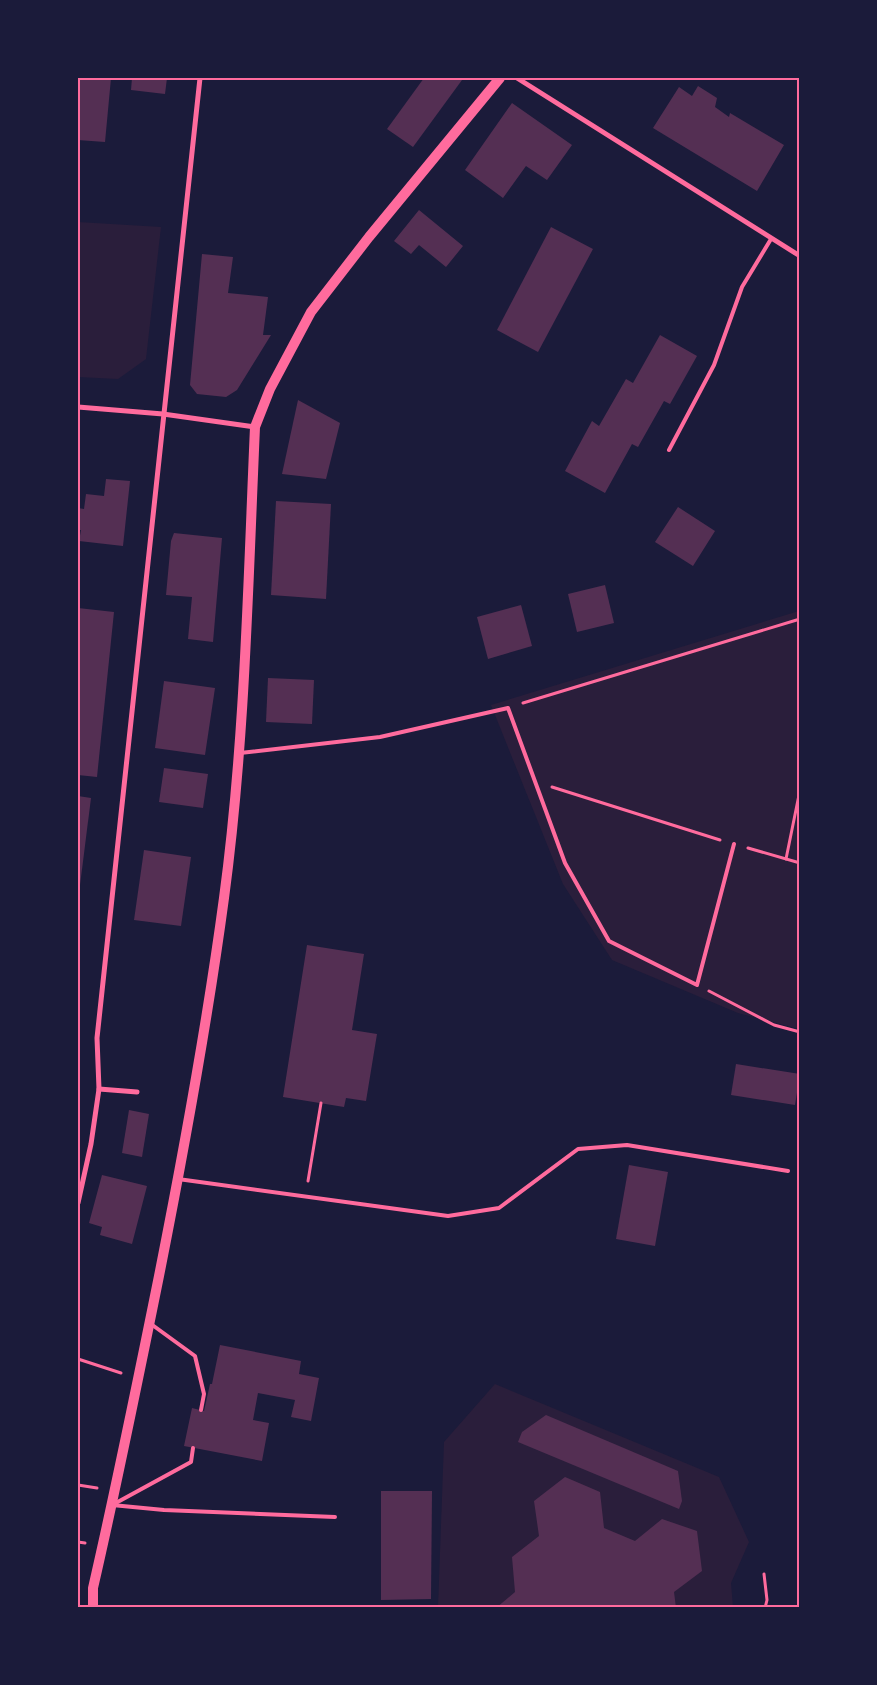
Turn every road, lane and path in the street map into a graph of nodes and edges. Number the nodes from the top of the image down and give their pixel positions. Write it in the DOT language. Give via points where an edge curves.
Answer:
graph roads {
  1 [pos="200,78"];
  2 [pos="500,78"];
  3 [pos="517,78"];
  4 [pos="771,239"];
  5 [pos="800,256"];
  6 [pos="78,407"];
  7 [pos="163,414"];
  8 [pos="255,427"];
  9 [pos="670,450"];
  10 [pos="800,618"];
  11 [pos="508,708"];
  12 [pos="240,753"];
  13 [pos="535,782"];
  14 [pos="800,790"];
  15 [pos="734,844"];
  16 [pos="786,859"];
  17 [pos="800,863"];
  18 [pos="697,985"];
  19 [pos="800,1032"];
  20 [pos="99,1088"];
  21 [pos="137,1092"];
  22 [pos="321,1103"];
  23 [pos="788,1170"];
  24 [pos="178,1179"];
  25 [pos="305,1196"];
  26 [pos="78,1203"];
  27 [pos="150,1323"];
  28 [pos="78,1359"];
  29 [pos="138,1378"];
  30 [pos="201,1410"];
  31 [pos="193,1448"];
  32 [pos="112,1505"];
  33 [pos="335,1518"];
  34 [pos="764,1574"];
  35 [pos="93,1608"];
  36 [pos="765,1608"];
  1 -- 7 [label="street"];
  2 -- 8 [label="main road" via="369,236 311,312 270,389"];
  3 -- 4 [label="street"];
  4 -- 5 [label="street"];
  4 -- 9 [label="lane" via="742,287 714,364"];
  6 -- 7 [label="street"];
  7 -- 8 [label="street"];
  7 -- 20 [label="street" via="98,1038"];
  8 -- 12 [label="main road"];
  10 -- 11 [label="path"];
  11 -- 12 [label="lane" via="380,737"];
  11 -- 13 [label="lane"];
  12 -- 24 [label="main road" via="224,897"];
  13 -- 15 [label="path"];
  13 -- 18 [label="lane" via="565,863 609,941"];
  14 -- 16 [label="path"];
  15 -- 16 [label="path"];
  15 -- 18 [label="lane"];
  16 -- 17 [label="path"];
  18 -- 19 [label="path" via="774,1025"];
  20 -- 21 [label="street"];
  20 -- 26 [label="street"];
  22 -- 25 [label="path"];
  23 -- 25 [label="lane" via="627,1145 578,1149 499,1208 448,1216"];
  24 -- 25 [label="lane"];
  24 -- 27 [label="main road"];
  27 -- 29 [label="main road"];
  27 -- 30 [label="lane" via="195,1356 204,1394"];
  28 -- 29 [label="path"];
  29 -- 32 [label="main road"];
  31 -- 32 [label="lane" via="190,1462"];
  32 -- 33 [label="lane"];
  32 -- 35 [label="main road" via="93,1588"];
  34 -- 36 [label="path"];
}
